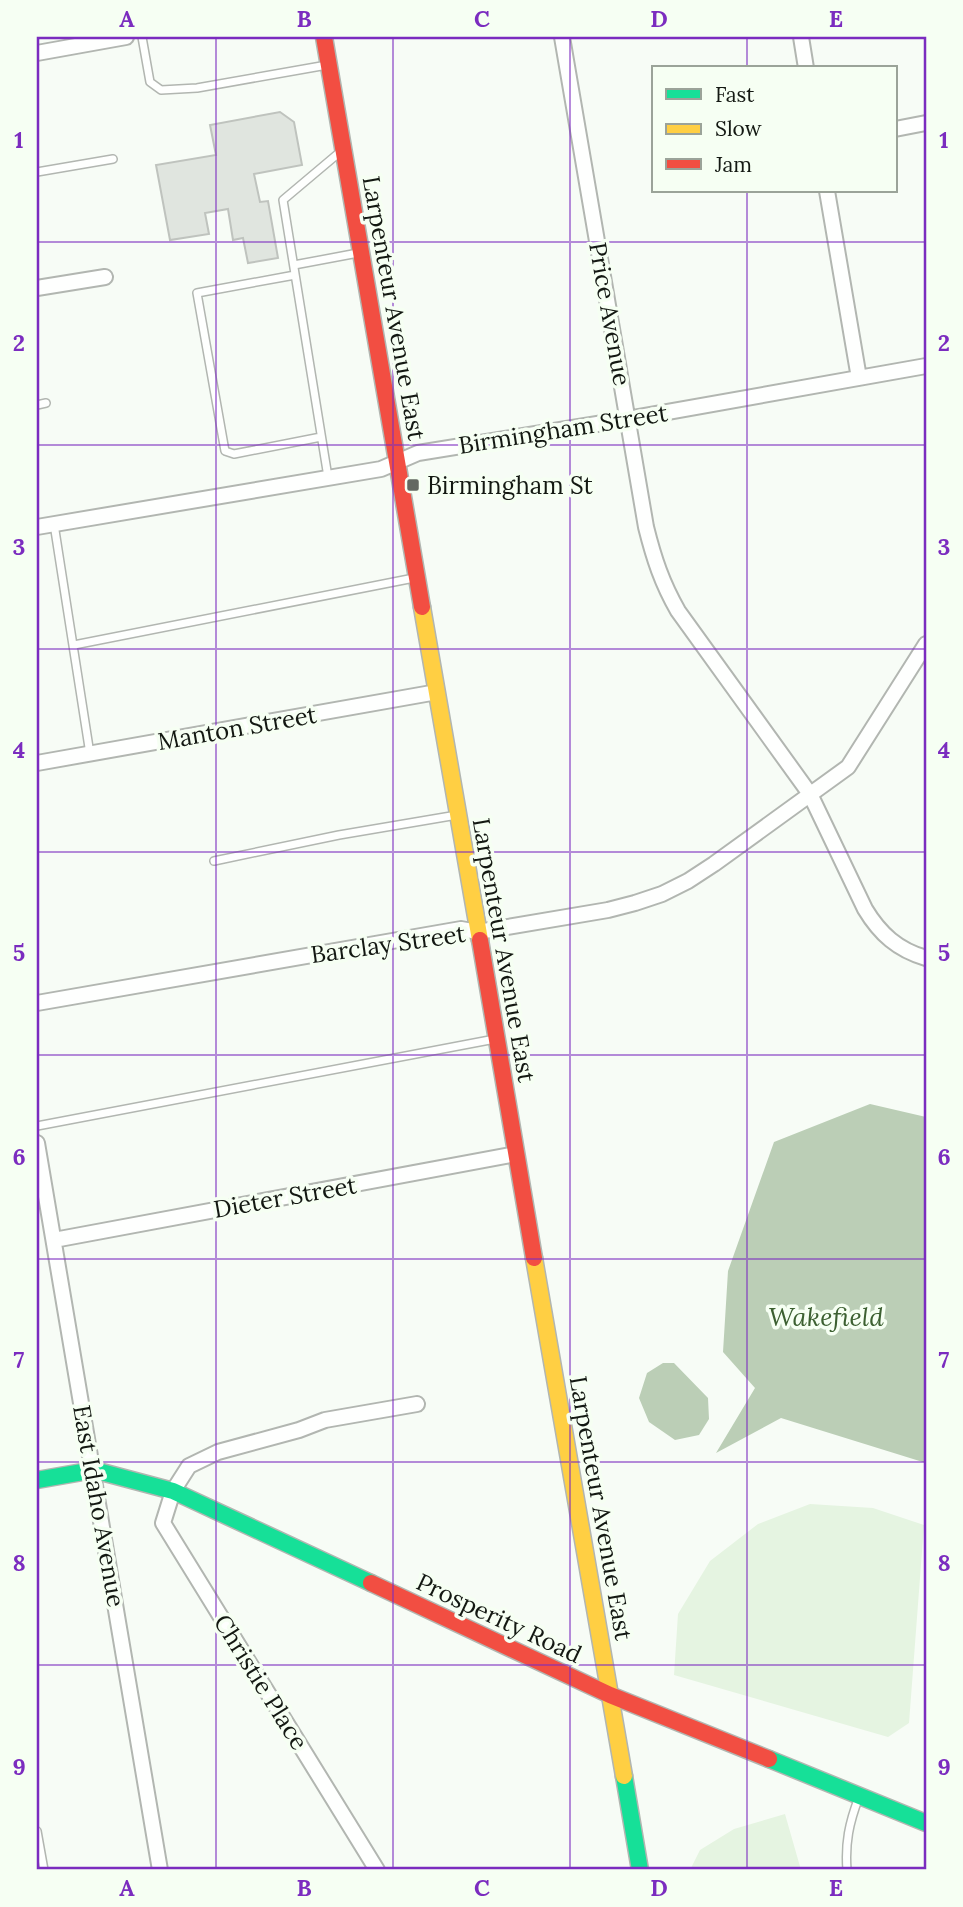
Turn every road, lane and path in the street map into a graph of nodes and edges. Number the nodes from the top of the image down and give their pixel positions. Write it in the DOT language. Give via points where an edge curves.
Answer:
graph roads {
  1 [pos="126,37"];
  2 [pos="142,37"];
  3 [pos="324,37"];
  4 [pos="562,37"];
  5 [pos="801,37"];
  6 [pos="37,52"];
  7 [pos="330,65"];
  8 [pos="806,66"];
  9 [pos="926,123"];
  10 [pos="897,128"];
  11 [pos="344,149"];
  12 [pos="113,159"];
  13 [pos="37,172"];
  14 [pos="827,192"];
  15 [pos="362,252"];
  16 [pos="294,265"];
  17 [pos="295,275"];
  18 [pos="105,276"];
  19 [pos="37,288"];
  20 [pos="926,366"];
  21 [pos="859,378"];
  22 [pos="46,403"];
  23 [pos="37,405"];
  24 [pos="628,419"];
  25 [pos="321,437"];
  26 [pos="398,462"];
  27 [pos="328,478"];
  28 [pos="54,524"];
  29 [pos="37,527"];
  30 [pos="418,577"];
  31 [pos="926,644"];
  32 [pos="74,645"];
  33 [pos="437,692"];
  34 [pos="90,754"];
  35 [pos="37,763"];
  36 [pos="810,794"];
  37 [pos="458,815"];
  38 [pos="214,861"];
  39 [pos="478,932"];
  40 [pos="926,958"];
  41 [pos="37,1003"];
  42 [pos="496,1038"];
  43 [pos="37,1126"];
  44 [pos="37,1143"];
  45 [pos="516,1154"];
  46 [pos="38,1163"];
  47 [pos="54,1240"];
  48 [pos="417,1404"];
  49 [pos="94,1470"];
  50 [pos="37,1480"];
  51 [pos="173,1491"];
  52 [pos="610,1695"];
  53 [pos="860,1797"];
  54 [pos="926,1823"];
  55 [pos="37,1831"];
  56 [pos="44,1870"];
  57 [pos="160,1870"];
  58 [pos="377,1870"];
  59 [pos="640,1870"];
  60 [pos="847,1870"];
  1 -- 6 [label="street"];
  2 -- 7 [label="lane" via="150,82 161,90"];
  3 -- 7 [label="street, Larpenteur Avenue East"];
  4 -- 24 [label="street, Price Avenue"];
  5 -- 8 [label="street"];
  7 -- 11 [label="street, Larpenteur Avenue East"];
  9 -- 10 [label="street"];
  11 -- 15 [label="street, Larpenteur Avenue East"];
  11 -- 16 [label="lane" via="283,200"];
  12 -- 13 [label="lane"];
  14 -- 21 [label="street"];
  15 -- 16 [label="lane"];
  15 -- 26 [label="street, Larpenteur Avenue East"];
  16 -- 17 [label="lane"];
  17 -- 25 [label="lane"];
  17 -- 25 [label="lane" via="197,293 225,451 234,454"];
  18 -- 19 [label="street"];
  20 -- 21 [label="street, Birmingham Street"];
  21 -- 24 [label="street, Birmingham Street"];
  22 -- 23 [label="lane"];
  24 -- 26 [label="street, Birmingham Street" via="418,453"];
  24 -- 36 [label="street, Price Avenue" via="646,527 664,586"];
  25 -- 27 [label="lane"];
  26 -- 27 [label="street, Birmingham Street"];
  26 -- 30 [label="street, Larpenteur Avenue East"];
  27 -- 28 [label="street, Birmingham Street"];
  28 -- 29 [label="street, Birmingham Street"];
  28 -- 32 [label="lane"];
  30 -- 32 [label="lane"];
  30 -- 33 [label="street, Larpenteur Avenue East"];
  31 -- 36 [label="street, Barclay Street" via="848,767"];
  32 -- 34 [label="lane"];
  33 -- 34 [label="street, Manton Street"];
  33 -- 37 [label="street, Larpenteur Avenue East"];
  34 -- 35 [label="street, Manton Street"];
  36 -- 39 [label="street, Barclay Street" via="714,864 662,894 608,910"];
  36 -- 40 [label="street, Price Avenue" via="874,924 899,947"];
  37 -- 38 [label="lane"];
  37 -- 39 [label="street, Larpenteur Avenue East"];
  39 -- 41 [label="street, Barclay Street" via="460,929"];
  39 -- 42 [label="street, Larpenteur Avenue East"];
  42 -- 43 [label="lane"];
  42 -- 45 [label="street, Larpenteur Avenue East"];
  44 -- 46 [label="street, East Idaho Avenue"];
  45 -- 47 [label="street, Dieter Street"];
  45 -- 52 [label="street, Larpenteur Avenue East"];
  46 -- 47 [label="street, East Idaho Avenue"];
  47 -- 49 [label="street, East Idaho Avenue"];
  48 -- 51 [label="street" via="325,1420 218,1452 189,1466"];
  49 -- 50 [label="street"];
  49 -- 51 [label="street, Prosperity Road"];
  49 -- 57 [label="street, East Idaho Avenue"];
  51 -- 52 [label="street, Prosperity Road"];
  51 -- 58 [label="street, Christie Place" via="163,1523"];
  52 -- 53 [label="street, Prosperity Road"];
  52 -- 59 [label="street, Larpenteur Avenue East"];
  53 -- 54 [label="street, Prosperity Road"];
  53 -- 60 [label="lane" via="849,1821"];
  55 -- 56 [label="lane"];
}
